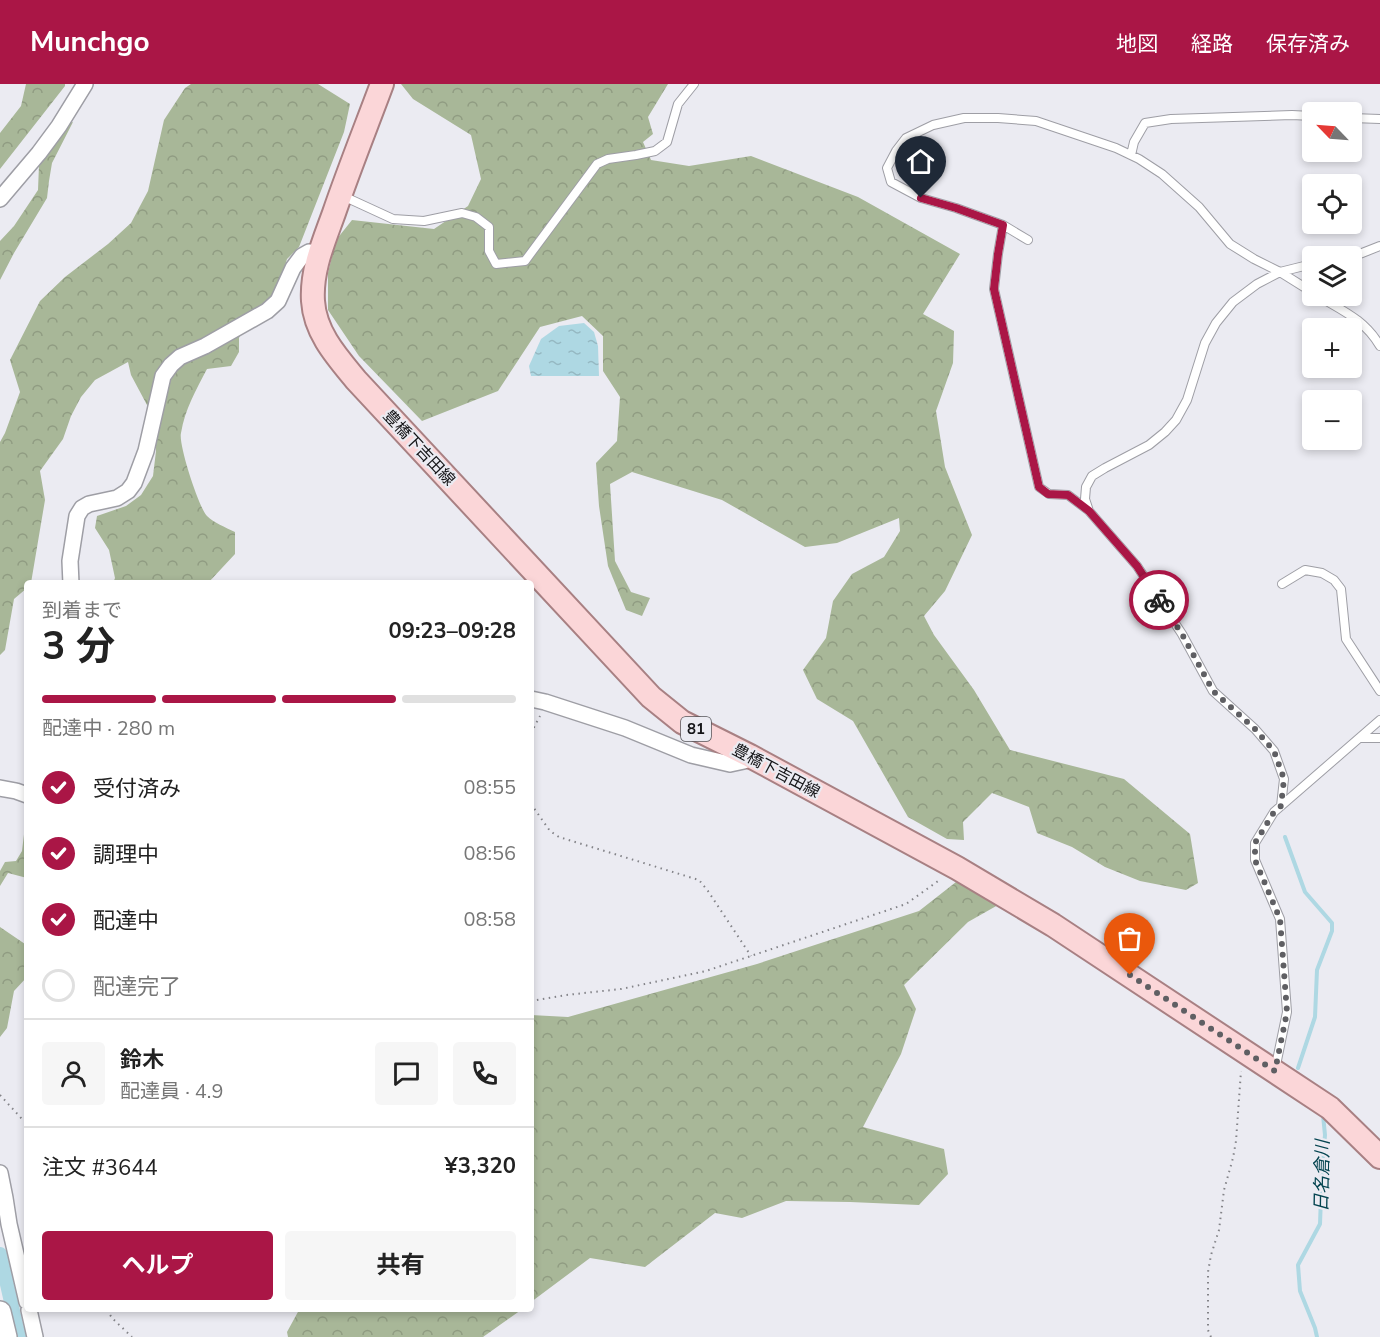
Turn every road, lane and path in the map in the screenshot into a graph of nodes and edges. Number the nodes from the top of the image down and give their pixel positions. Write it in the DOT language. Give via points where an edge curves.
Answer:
graph roads {
  1 [pos="85,84"];
  2 [pos="382,84"];
  3 [pos="694,84"];
  4 [pos="1302,116"];
  5 [pos="1362,118"];
  6 [pos="1380,119"];
  7 [pos="1131,155"];
  8 [pos="340,194"];
  9 [pos="0,198"];
  10 [pos="1003,225"];
  11 [pos="1028,240"];
  12 [pos="1380,246"];
  13 [pos="320,253"];
  14 [pos="1362,253"];
  15 [pos="1302,266"];
  16 [pos="1280,272"];
  17 [pos="1302,286"];
  18 [pos="1335,306"];
  19 [pos="1380,346"];
  20 [pos="1089,511"];
  21 [pos="71,580"];
  22 [pos="1282,584"];
  23 [pos="1380,691"];
  24 [pos="538,701"];
  25 [pos="1380,720"];
  26 [pos="534,728"];
  27 [pos="1360,738"];
  28 [pos="1380,738"];
  29 [pos="750,756"];
  30 [pos="0,788"];
  31 [pos="24,794"];
  32 [pos="1281,806"];
  33 [pos="534,808"];
  34 [pos="957,868"];
  35 [pos="751,956"];
  36 [pos="534,1000"];
  37 [pos="1245,1051"];
  38 [pos="1275,1071"];
  39 [pos="0,1095"];
  40 [pos="24,1120"];
  41 [pos="1380,1157"];
  42 [pos="0,1173"];
  43 [pos="3,1199"];
  44 [pos="24,1289"];
  45 [pos="29,1312"];
  46 [pos="108,1312"];
  47 [pos="35,1337"];
  48 [pos="132,1337"];
  49 [pos="1211,1337"];
  1 -- 9 [label="street" via="39,153"];
  2 -- 8 [label="main road, 豊橋下吉田線 / 81"];
  3 -- 8 [label="lane" via="678,104 667,142 655,151 597,164 525,261 496,264 489,251 489,227 476,217 462,213 424,221 393,219"];
  4 -- 7 [label="lane" via="1145,123"];
  5 -- 6 [label="lane"];
  7 -- 10 [label="lane" via="1036,121 998,118 964,118 933,125 906,138 887,168 891,182 921,198"];
  7 -- 16 [label="lane" via="1170,180 1230,244"];
  8 -- 13 [label="main road, 豊橋下吉田線 / 81"];
  10 -- 11 [label="lane"];
  10 -- 20 [label="lane" via="994,289 1039,487 1048,494 1068,495"];
  12 -- 14 [label="lane"];
  13 -- 21 [label="street" via="302,256 278,301 267,311 171,365 163,376 134,483 117,498 89,504 77,516"];
  13 -- 29 [label="main road, 豊橋下吉田線 / 81" via="313,303 320,331 356,380 651,697 682,722"];
  15 -- 16 [label="lane"];
  16 -- 17 [label="lane"];
  16 -- 20 [label="lane" via="1233,302 1216,323 1205,343 1187,400 1165,432 1092,476 1086,487"];
  18 -- 19 [label="lane" via="1368,328"];
  20 -- 32 [label="lane" via="1137,566 1182,634 1213,691 1274,751 1284,779"];
  22 -- 23 [label="lane" via="1305,570 1334,580 1341,589 1346,639"];
  24 -- 26 [label="path" via="539,720"];
  24 -- 29 [label="street" via="625,728 691,755 730,764"];
  25 -- 27 [label="lane"];
  27 -- 28 [label="lane"];
  27 -- 32 [label="lane"];
  29 -- 34 [label="main road, 豊橋下吉田線 / 81"];
  30 -- 31 [label="street"];
  32 -- 38 [label="lane" via="1255,843 1255,860 1280,919 1287,1012"];
  33 -- 35 [label="path" via="559,837 699,880"];
  34 -- 35 [label="path" via="906,904"];
  34 -- 37 [label="main road, 豊橋下吉田線 / 81" via="1053,925"];
  35 -- 36 [label="path" via="706,971 621,990"];
  37 -- 38 [label="main road, 豊橋下吉田線 / 81"];
  37 -- 49 [label="path" via="1236,1141 1208,1272"];
  38 -- 41 [label="main road, 豊橋下吉田線 / 81" via="1330,1108"];
  39 -- 40 [label="path"];
  42 -- 43 [label="street"];
  43 -- 44 [label="street"];
  45 -- 47 [label="street"];
  46 -- 48 [label="path"];
}
